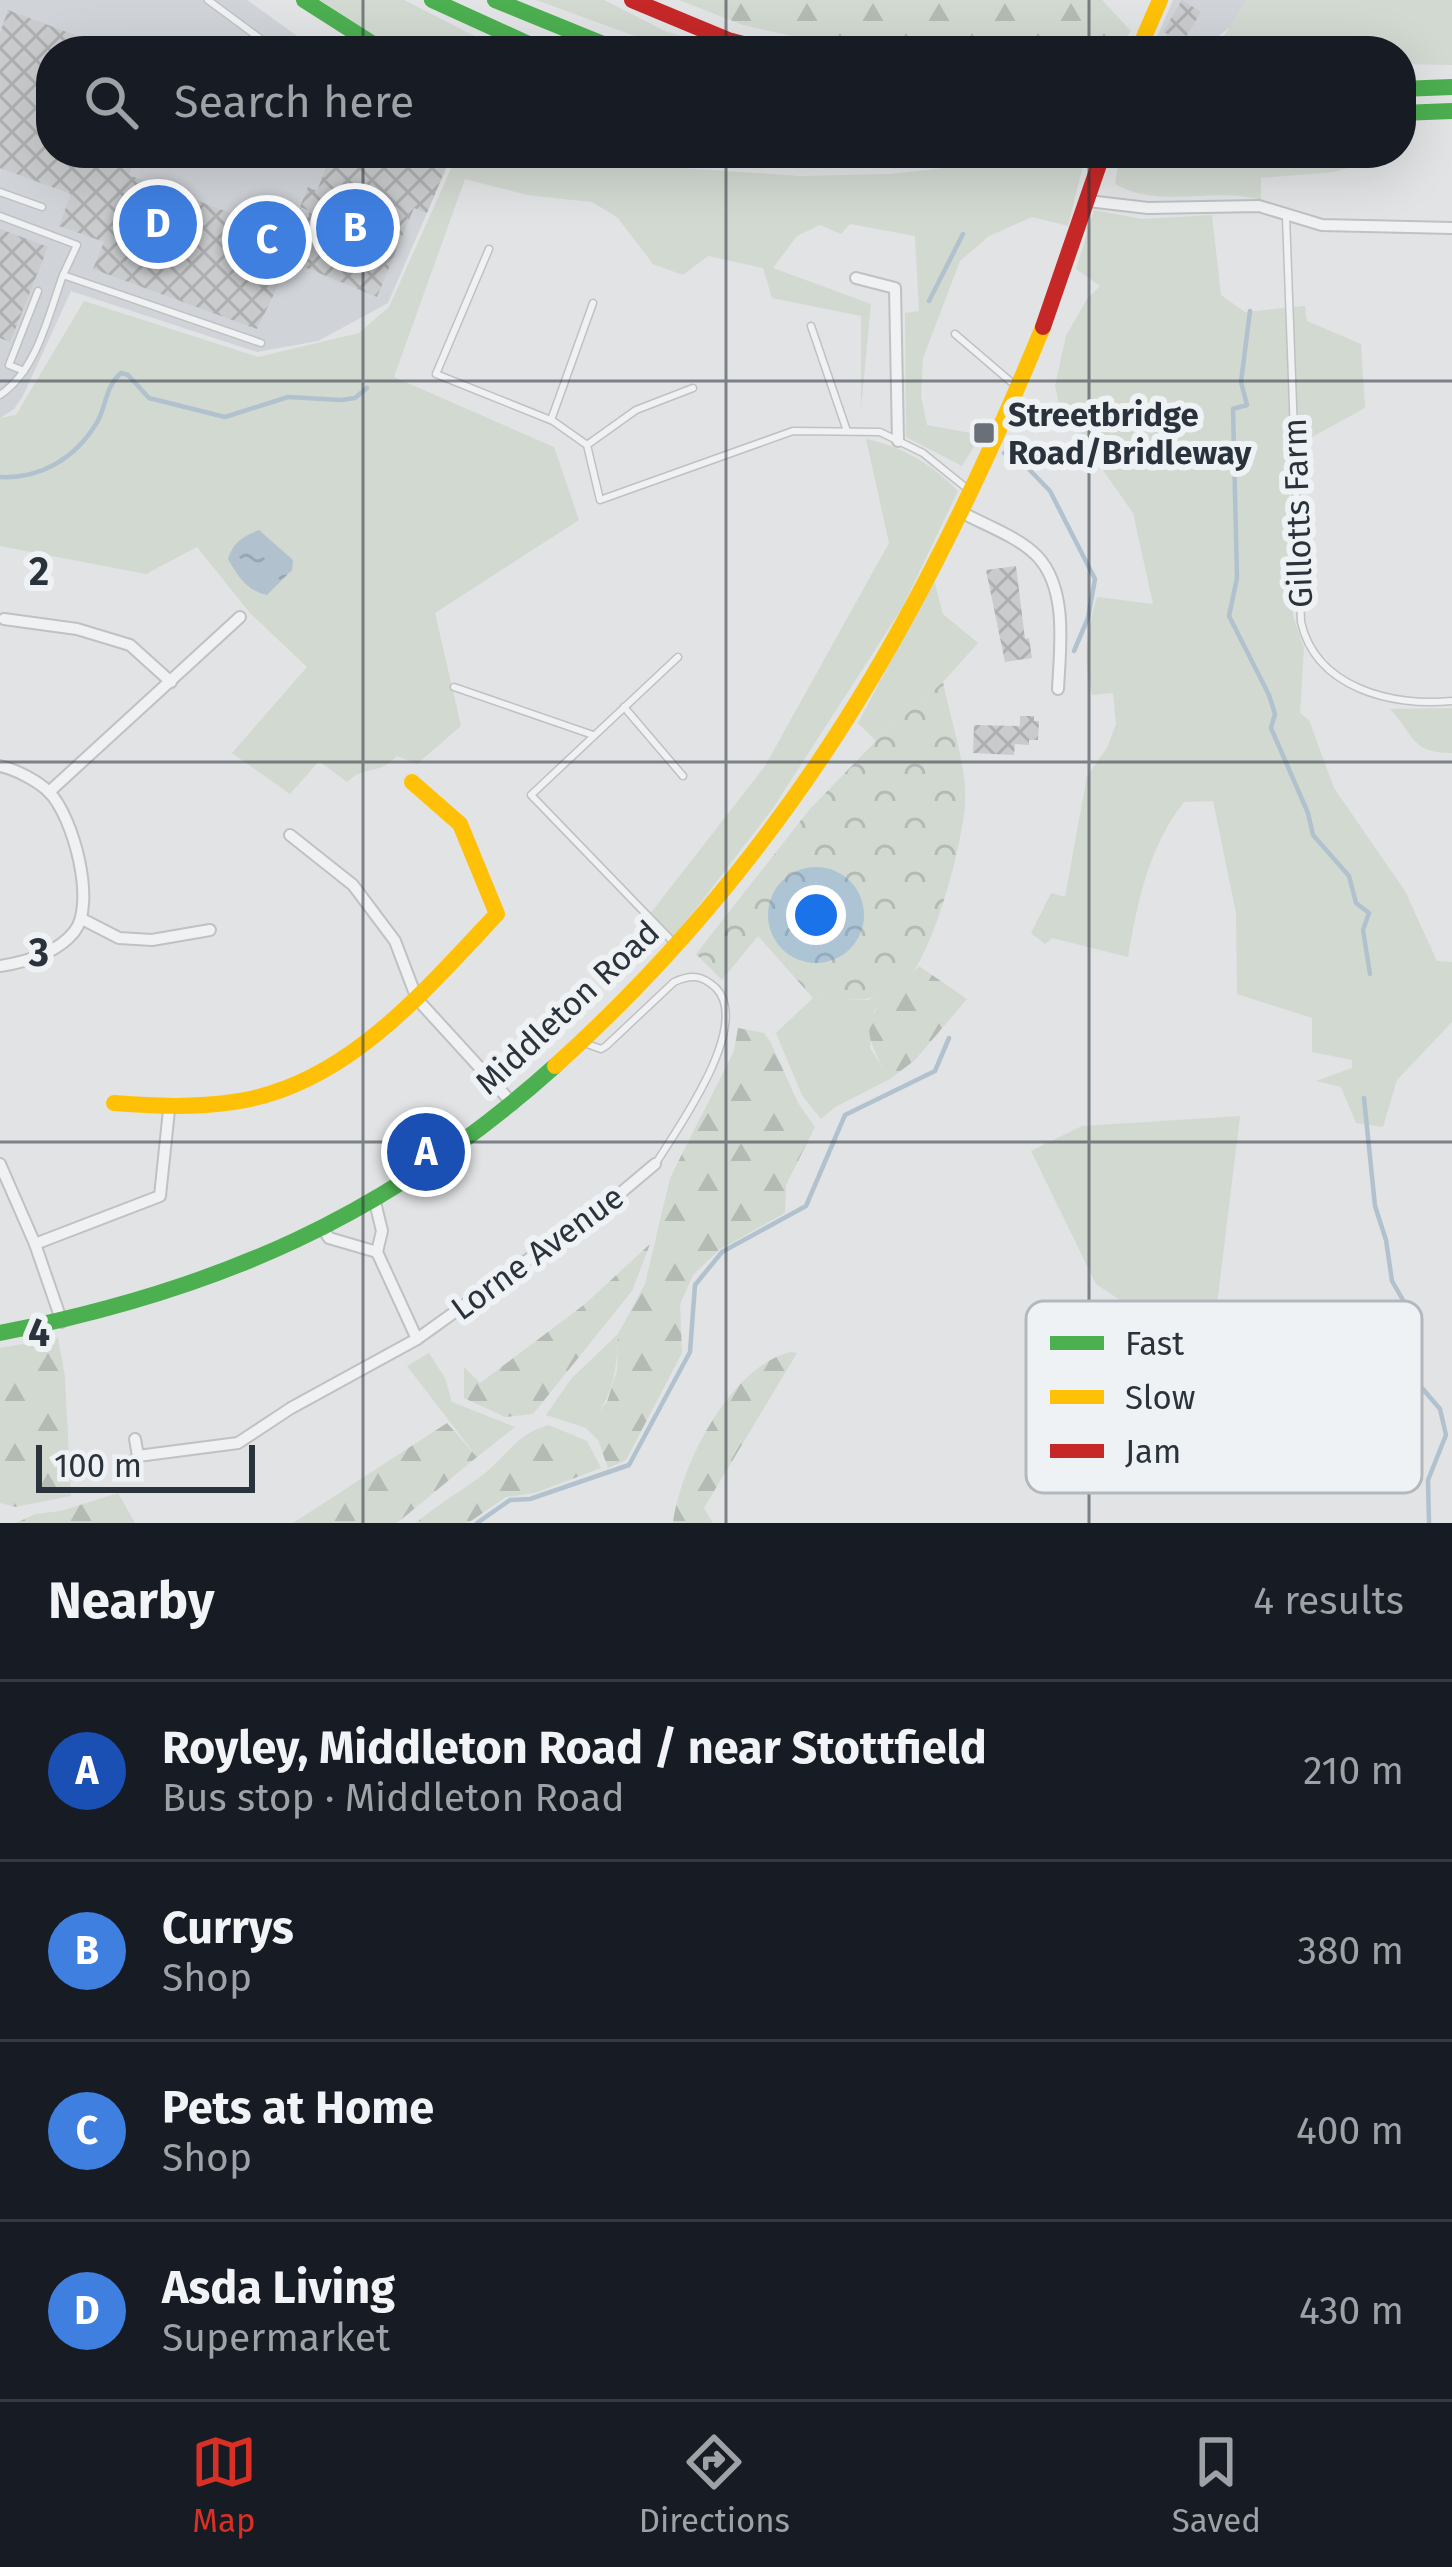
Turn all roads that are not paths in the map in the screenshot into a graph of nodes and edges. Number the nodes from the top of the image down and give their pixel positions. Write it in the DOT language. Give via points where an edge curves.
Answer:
graph roads {
  1 [pos="208,0"];
  2 [pos="304,0"];
  3 [pos="432,0"];
  4 [pos="494,0"];
  5 [pos="632,0"];
  6 [pos="1160,0"];
  7 [pos="257,36"];
  8 [pos="360,36"];
  9 [pos="511,36"];
  10 [pos="583,36"];
  11 [pos="718,36"];
  12 [pos="1144,36"];
  13 [pos="1452,87"];
  14 [pos="1416,88"];
  15 [pos="1452,111"];
  16 [pos="1416,112"];
  17 [pos="1098,168"];
  18 [pos="0,192"];
  19 [pos="1088,201"];
  20 [pos="42,207"];
  21 [pos="0,216"];
  22 [pos="1286,216"];
  23 [pos="1452,228"];
  24 [pos="488,249"];
  25 [pos="63,275"];
  26 [pos="856,278"];
  27 [pos="38,291"];
  28 [pos="592,303"];
  29 [pos="811,326"];
  30 [pos="955,334"];
  31 [pos="261,343"];
  32 [pos="24,371"];
  33 [pos="693,388"];
  34 [pos="1019,389"];
  35 [pos="0,395"];
  36 [pos="551,420"];
  37 [pos="847,431"];
  38 [pos="898,441"];
  39 [pos="586,445"];
  40 [pos="975,489"];
  41 [pos="963,513"];
  42 [pos="240,616"];
  43 [pos="4,619"];
  44 [pos="678,657"];
  45 [pos="171,682"];
  46 [pos="454,688"];
  47 [pos="1058,688"];
  48 [pos="1452,701"];
  49 [pos="624,707"];
  50 [pos="593,735"];
  51 [pos="0,766"];
  52 [pos="683,776"];
  53 [pos="412,782"];
  54 [pos="49,792"];
  55 [pos="290,835"];
  56 [pos="82,919"];
  57 [pos="210,930"];
  58 [pos="677,946"];
  59 [pos="0,966"];
  60 [pos="417,999"];
  61 [pos="584,1042"];
  62 [pos="114,1103"];
  63 [pos="512,1104"];
  64 [pos="169,1110"];
  65 [pos="655,1164"];
  66 [pos="0,1165"];
  67 [pos="374,1202"];
  68 [pos="323,1229"];
  69 [pos="35,1244"];
  70 [pos="377,1252"];
  71 [pos="62,1322"];
  72 [pos="0,1333"];
  73 [pos="417,1339"];
  74 [pos="135,1439"];
  75 [pos="138,1456"];
  76 [pos="128,1468"];
  1 -- 7 [label="lane"];
  2 -- 8 [label="main road"];
  3 -- 9 [label="main road"];
  4 -- 10 [label="main road"];
  5 -- 11 [label="main road"];
  6 -- 12 [label="main road"];
  13 -- 14 [label="main road"];
  15 -- 16 [label="main road"];
  17 -- 19 [label="main road, Middleton Road"];
  18 -- 20 [label="lane"];
  19 -- 22 [label="street" via="1259,206"];
  19 -- 34 [label="main road, Middleton Road"];
  21 -- 25 [label="lane" via="76,245"];
  22 -- 23 [label="street" via="1322,225"];
  22 -- 48 [label="lane, Gillotts Farm" via="1305,640 1340,679 1370,694 1415,705"];
  24 -- 36 [label="lane" via="436,374"];
  25 -- 31 [label="lane"];
  25 -- 32 [label="lane"];
  26 -- 38 [label="street" via="895,288"];
  27 -- 32 [label="lane" via="9,365"];
  28 -- 36 [label="lane"];
  29 -- 37 [label="lane"];
  30 -- 34 [label="lane"];
  32 -- 35 [label="lane"];
  33 -- 39 [label="lane" via="636,410"];
  34 -- 40 [label="main road, Middleton Road"];
  36 -- 39 [label="lane"];
  37 -- 38 [label="lane"];
  37 -- 39 [label="lane" via="793,431 600,500"];
  38 -- 40 [label="lane"];
  40 -- 41 [label="main road, Middleton Road"];
  41 -- 47 [label="street" via="1026,547 1044,566 1060,620"];
  41 -- 58 [label="main road, Middleton Road" via="832,747"];
  42 -- 45 [label="street"];
  43 -- 45 [label="street" via="130,645"];
  44 -- 49 [label="lane"];
  45 -- 54 [label="street"];
  46 -- 50 [label="lane"];
  49 -- 50 [label="lane"];
  49 -- 52 [label="lane"];
  50 -- 58 [label="lane" via="531,795"];
  51 -- 54 [label="street"];
  53 -- 60 [label="main road" via="460,824 497,914"];
  54 -- 56 [label="street" via="82,864"];
  55 -- 60 [label="street" via="353,885 395,941"];
  56 -- 57 [label="street" via="119,938"];
  56 -- 59 [label="street" via="73,935 32,961"];
  58 -- 61 [label="main road, Middleton Road"];
  60 -- 63 [label="street"];
  60 -- 64 [label="main road" via="321,1075 247,1102"];
  61 -- 63 [label="main road, Middleton Road"];
  61 -- 65 [label="lane" via="606,1046 674,982 692,975 725,1003 722,1046"];
  62 -- 64 [label="main road"];
  63 -- 67 [label="main road, Middleton Road"];
  64 -- 69 [label="street" via="160,1196"];
  65 -- 73 [label="street, Lorne Avenue"];
  66 -- 69 [label="street"];
  67 -- 68 [label="main road, Middleton Road"];
  67 -- 70 [label="street" via="382,1231"];
  68 -- 70 [label="street"];
  68 -- 71 [label="main road, Middleton Road" via="178,1289"];
  69 -- 71 [label="street"];
  70 -- 73 [label="street"];
  71 -- 72 [label="main road, Middleton Road"];
  73 -- 75 [label="street, Lorne Avenue" via="238,1443"];
  74 -- 75 [label="street"];
  75 -- 76 [label="street"];
}
